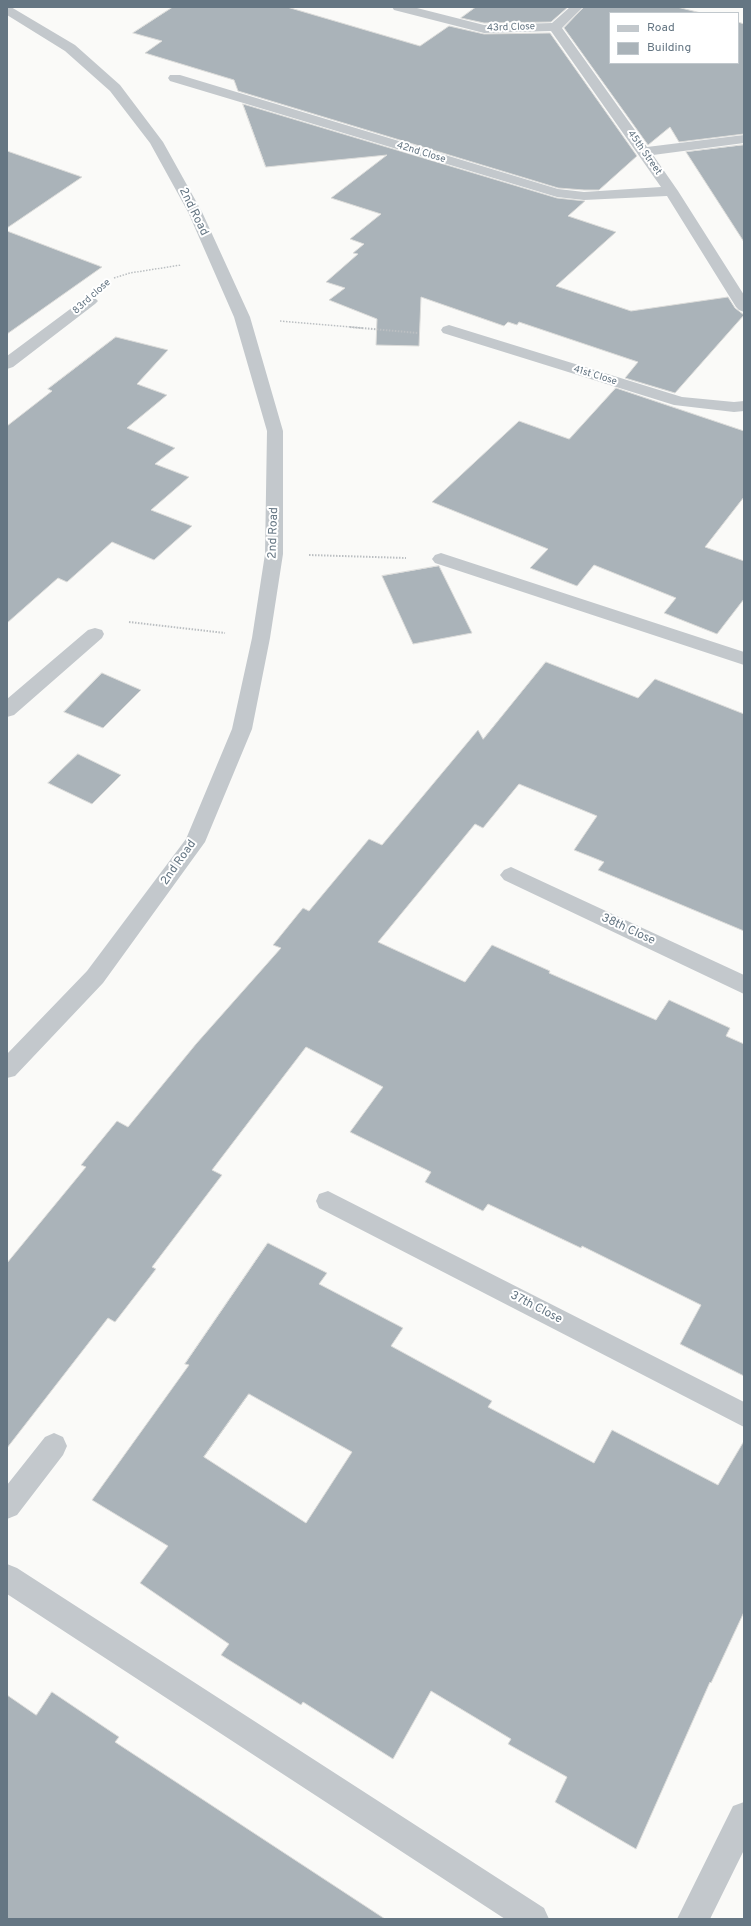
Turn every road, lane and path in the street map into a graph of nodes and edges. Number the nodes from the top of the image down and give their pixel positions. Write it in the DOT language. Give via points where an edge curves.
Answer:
graph roads {
  1 [pos="398,7"];
  2 [pos="577,7"];
  3 [pos="13,9"];
  4 [pos="555,27"];
  5 [pos="175,78"];
  6 [pos="744,139"];
  7 [pos="644,152"];
  8 [pos="671,191"];
  9 [pos="216,259"];
  10 [pos="90,300"];
  11 [pos="744,307"];
  12 [pos="242,317"];
  13 [pos="449,330"];
  14 [pos="7,364"];
  15 [pos="744,406"];
  16 [pos="274,554"];
  17 [pos="441,559"];
  18 [pos="95,634"];
  19 [pos="261,638"];
  20 [pos="744,660"];
  21 [pos="7,710"];
  22 [pos="511,875"];
  23 [pos="744,984"];
  24 [pos="7,1069"];
  25 [pos="328,1201"];
  26 [pos="744,1415"];
  27 [pos="54,1446"];
  28 [pos="7,1506"];
  29 [pos="7,1578"];
  30 [pos="744,1817"];
  31 [pos="533,1919"];
  32 [pos="693,1919"];
  1 -- 4 [label="street, 43rd Close" via="480,29"];
  2 -- 4 [label="street"];
  3 -- 9 [label="street, 2nd Road" via="70,48 115,88 129,105 156,142 195,212"];
  4 -- 7 [label="street, 45th Street"];
  5 -- 8 [label="street, 42nd Close" via="557,193 584,196"];
  6 -- 7 [label="street"];
  7 -- 8 [label="street, 45th Street"];
  8 -- 11 [label="street, 45th Street"];
  9 -- 10 [label="path, 83rd close" via="130,273 109,280"];
  9 -- 12 [label="street, 2nd Road"];
  10 -- 14 [label="street, 83rd close"];
  12 -- 13 [label="path" via="417,333"];
  12 -- 16 [label="street, 2nd Road" via="275,431"];
  13 -- 15 [label="street, 41st Close" via="680,402"];
  16 -- 17 [label="path"];
  16 -- 19 [label="street, 2nd Road"];
  17 -- 20 [label="street"];
  18 -- 19 [label="path" via="111,625 136,622"];
  18 -- 21 [label="street"];
  19 -- 24 [label="street, 2nd Road" via="242,729 195,842 96,977"];
  22 -- 23 [label="street, 38th Close"];
  25 -- 26 [label="street, 37th Close"];
  27 -- 28 [label="street"];
  29 -- 31 [label="street"];
  30 -- 32 [label="street"];
}
